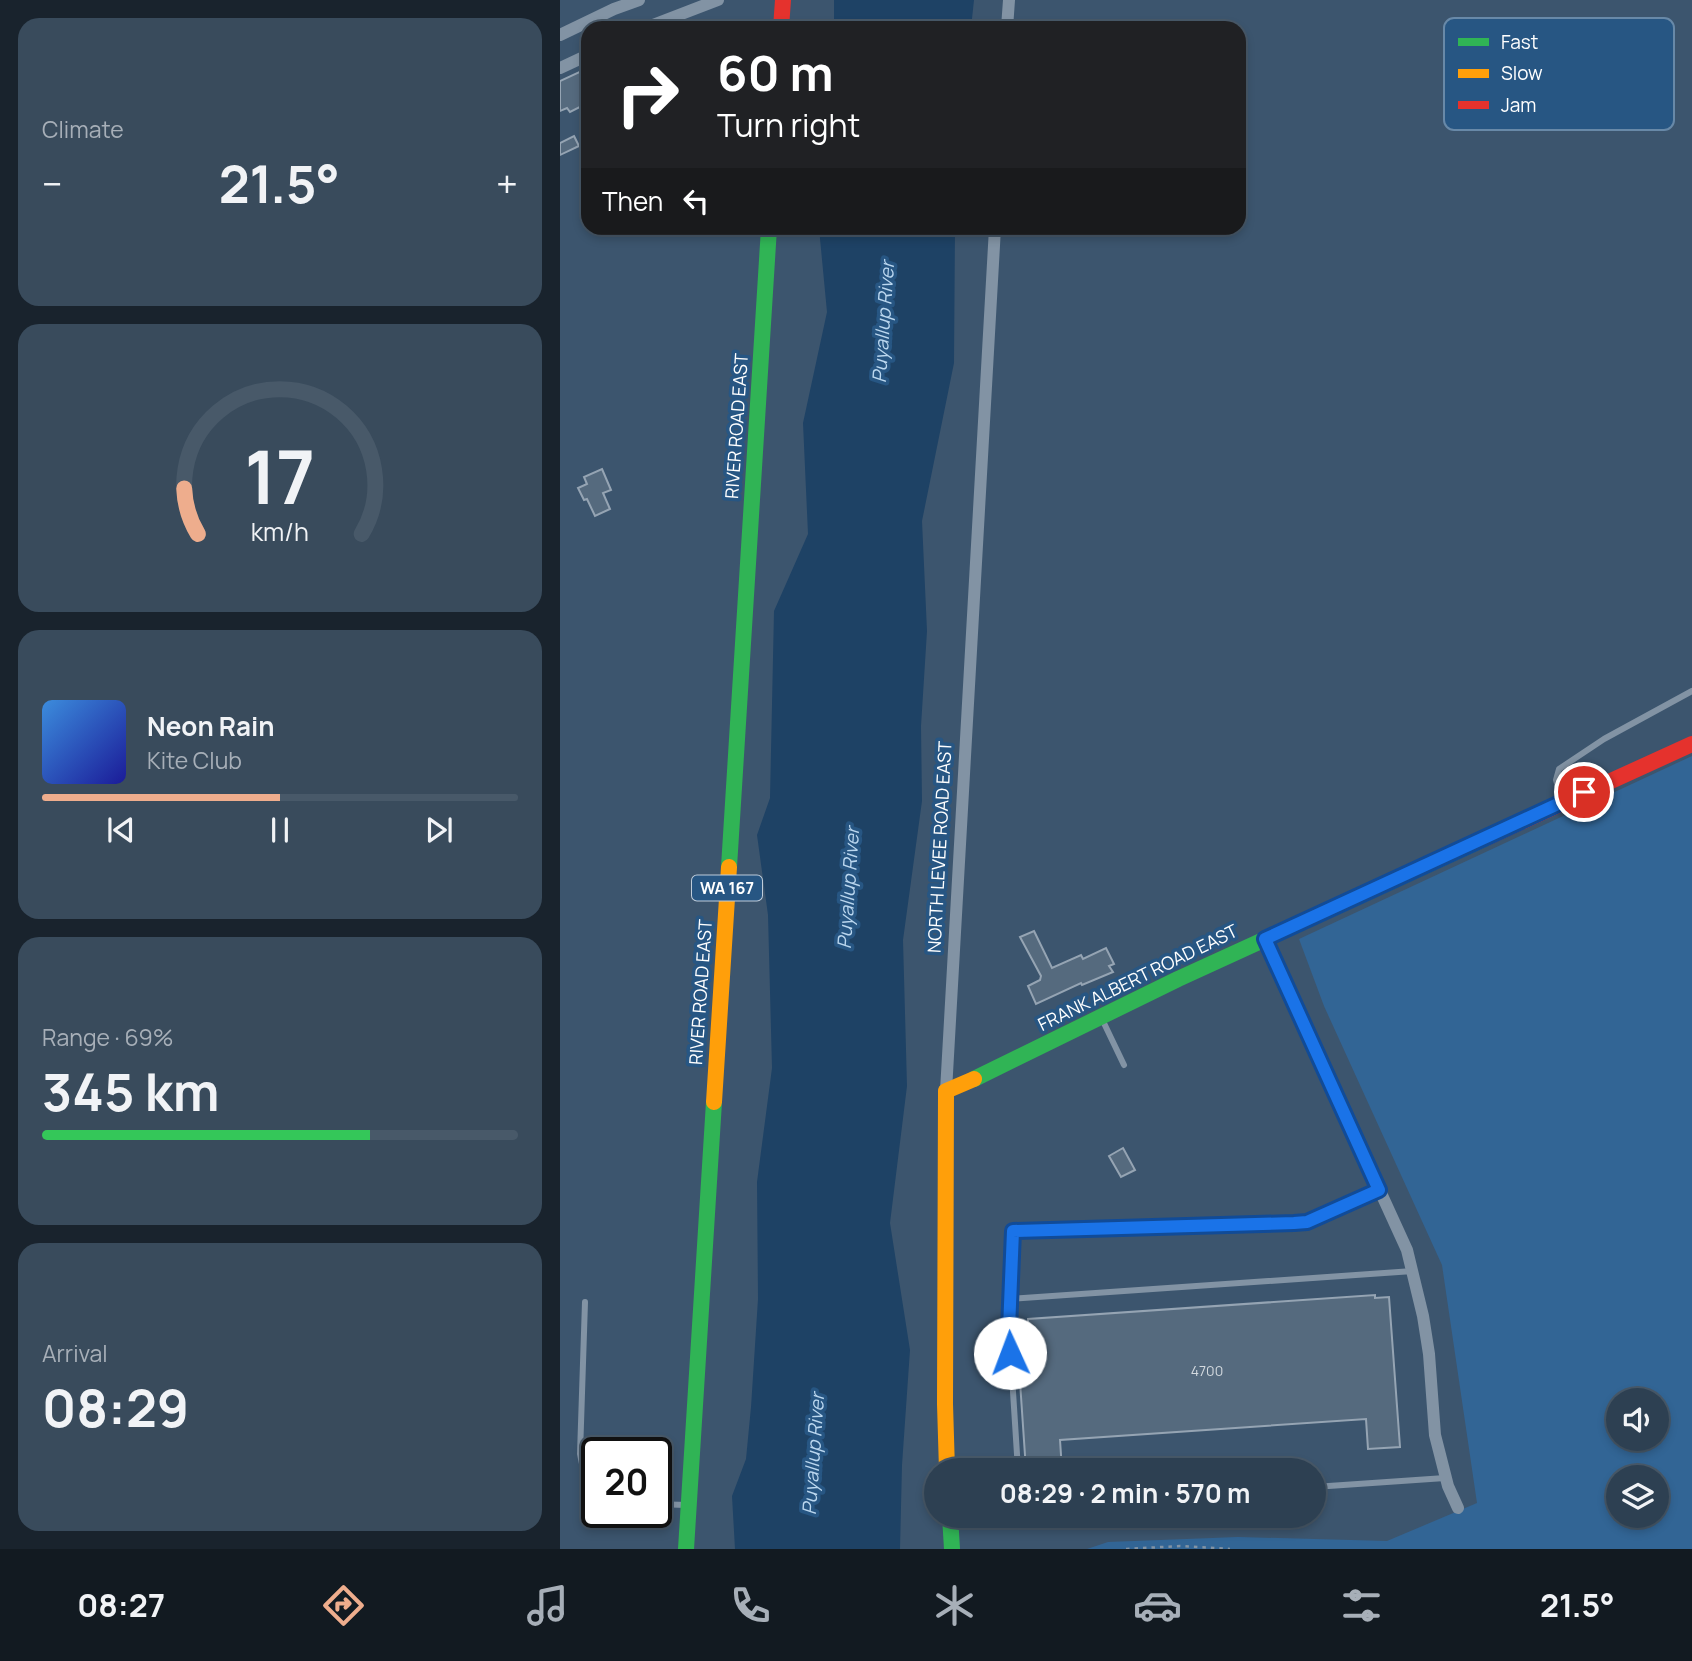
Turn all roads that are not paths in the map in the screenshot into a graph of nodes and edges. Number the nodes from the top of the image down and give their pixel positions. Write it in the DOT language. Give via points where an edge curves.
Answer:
graph roads {
  1 [pos="639,0"];
  2 [pos="718,0"];
  3 [pos="783,0"];
  4 [pos="1009,0"];
  5 [pos="589,21"];
  6 [pos="663,21"];
  7 [pos="782,21"];
  8 [pos="1008,21"];
  9 [pos="581,25"];
  10 [pos="560,35"];
  11 [pos="581,58"];
  12 [pos="560,68"];
  13 [pos="769,235"];
  14 [pos="995,235"];
  15 [pos="1692,691"];
  16 [pos="1692,744"];
  17 [pos="1562,802"];
  18 [pos="1265,939"];
  19 [pos="1102,1017"];
  20 [pos="1124,1065"];
  21 [pos="946,1091"];
  22 [pos="1379,1190"];
  23 [pos="1413,1271"];
  24 [pos="1010,1299"];
  25 [pos="585,1301"];
  26 [pos="947,1458"];
  27 [pos="1017,1458"];
  28 [pos="581,1459"];
  29 [pos="1446,1478"];
  30 [pos="1326,1486"];
  31 [pos="672,1504"];
  32 [pos="688,1505"];
  33 [pos="1458,1508"];
  34 [pos="951,1528"];
  35 [pos="682,1549"];
  36 [pos="952,1549"];
  1 -- 5 [label="street"];
  2 -- 6 [label="street"];
  3 -- 7 [label="main road"];
  4 -- 8 [label="street"];
  9 -- 10 [label="street"];
  11 -- 12 [label="street"];
  13 -- 32 [label="main road, RIVER ROAD EAST / WA 167"];
  14 -- 21 [label="street, NORTH LEVEE ROAD EAST"];
  15 -- 17 [label="lane" via="1559,769 1556,780"];
  16 -- 17 [label="main road, FRANK ALBERT ROAD EAST"];
  17 -- 18 [label="main road, FRANK ALBERT ROAD EAST"];
  18 -- 19 [label="main road, FRANK ALBERT ROAD EAST"];
  18 -- 22 [label="street"];
  19 -- 20 [label="lane"];
  19 -- 21 [label="main road, FRANK ALBERT ROAD EAST"];
  21 -- 26 [label="main road, NORTH LEVEE ROAD EAST"];
  22 -- 23 [label="street"];
  22 -- 24 [label="lane" via="1307,1222 1013,1231"];
  23 -- 24 [label="lane"];
  23 -- 29 [label="street" via="1429,1353 1435,1435"];
  24 -- 27 [label="lane"];
  25 -- 28 [label="lane"];
  29 -- 30 [label="lane"];
  29 -- 33 [label="street"];
  31 -- 32 [label="lane"];
  32 -- 35 [label="main road, RIVER ROAD EAST / WA 167"];
  34 -- 36 [label="main road"];
}
